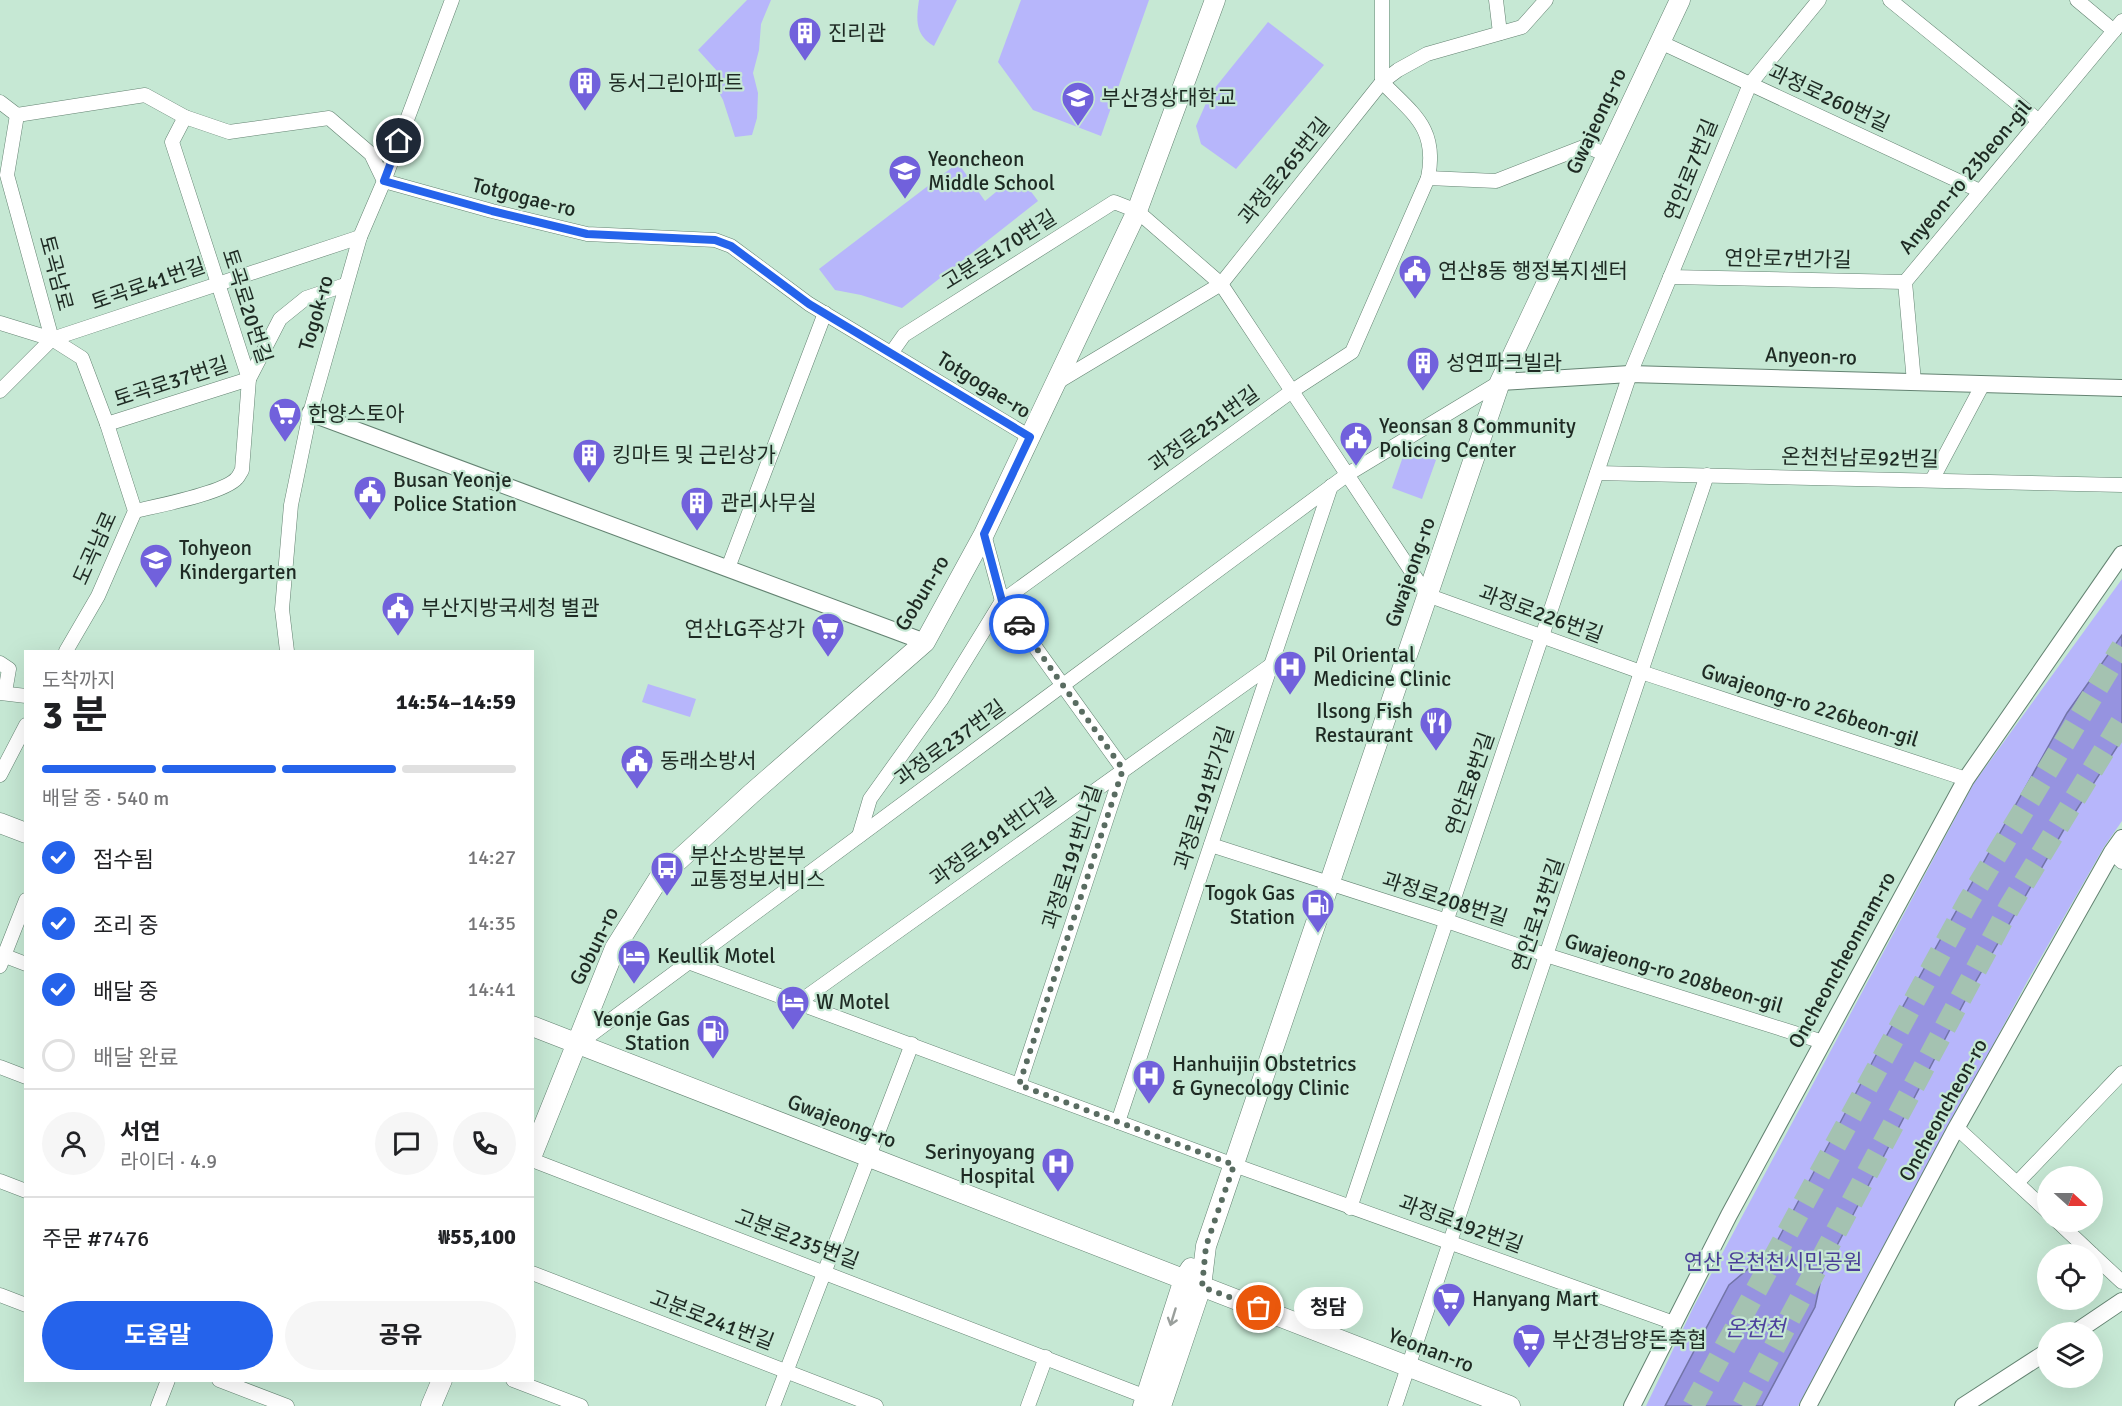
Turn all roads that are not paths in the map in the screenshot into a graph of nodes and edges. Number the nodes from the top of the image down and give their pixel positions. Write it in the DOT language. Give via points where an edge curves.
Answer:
graph roads {
  1 [pos="452,0"];
  2 [pos="1215,0"];
  3 [pos="1382,0"];
  4 [pos="1496,0"];
  5 [pos="1546,0"];
  6 [pos="1680,0"];
  7 [pos="1820,0"];
  8 [pos="1890,0"];
  9 [pos="2077,0"];
  10 [pos="2118,26"];
  11 [pos="1500,33"];
  12 [pos="1660,42"];
  13 [pos="1382,82"];
  14 [pos="1750,84"];
  15 [pos="0,102"];
  16 [pos="17,115"];
  17 [pos="185,117"];
  18 [pos="2039,121"];
  19 [pos="1607,155"];
  20 [pos="1428,178"];
  21 [pos="384,181"];
  22 [pos="1980,191"];
  23 [pos="1137,211"];
  24 [pos="360,237"];
  25 [pos="1670,277"];
  26 [pos="1905,282"];
  27 [pos="217,283"];
  28 [pos="1221,284"];
  29 [pos="345,285"];
  30 [pos="825,313"];
  31 [pos="0,323"];
  32 [pos="52,339"];
  33 [pos="892,352"];
  34 [pos="1630,374"];
  35 [pos="249,379"];
  36 [pos="1500,382"];
  37 [pos="1914,382"];
  38 [pos="1056,383"];
  39 [pos="1983,384"];
  40 [pos="2122,388"];
  41 [pos="1292,391"];
  42 [pos="0,392"];
  43 [pos="310,412"];
  44 [pos="107,424"];
  45 [pos="1030,437"];
  46 [pos="1597,472"];
  47 [pos="1348,474"];
  48 [pos="1707,475"];
  49 [pos="1932,480"];
  50 [pos="2122,484"];
  51 [pos="1331,486"];
  52 [pos="135,511"];
  53 [pos="984,534"];
  54 [pos="2122,554"];
  55 [pos="728,568"];
  56 [pos="1427,595"];
  57 [pos="1002,601"];
  58 [pos="1542,637"];
  59 [pos="925,642"];
  60 [pos="67,650"];
  61 [pos="287,650"];
  62 [pos="0,663"];
  63 [pos="1271,665"];
  64 [pos="1641,672"];
  65 [pos="1062,686"];
  66 [pos="3,692"];
  67 [pos="24,696"];
  68 [pos="24,728"];
  69 [pos="5,756"];
  70 [pos="24,756"];
  71 [pos="1123,769"];
  72 [pos="0,775"];
  73 [pos="1966,779"];
  74 [pos="0,824"];
  75 [pos="24,832"];
  76 [pos="859,836"];
  77 [pos="2122,838"];
  78 [pos="1211,845"];
  79 [pos="2117,857"];
  80 [pos="1329,883"];
  81 [pos="24,905"];
  82 [pos="1447,921"];
  83 [pos="1546,955"];
  84 [pos="1,959"];
  85 [pos="688,962"];
  86 [pos="24,964"];
  87 [pos="799,1002"];
  88 [pos="534,1027"];
  89 [pos="1823,1042"];
  90 [pos="912,1044"];
  91 [pos="577,1045"];
  92 [pos="0,1067"];
  93 [pos="2122,1073"];
  94 [pos="24,1076"];
  95 [pos="1019,1085"];
  96 [pos="1118,1122"];
  97 [pos="1957,1128"];
  98 [pos="534,1150"];
  99 [pos="869,1157"];
  100 [pos="534,1161"];
  101 [pos="1234,1165"];
  102 [pos="0,1181"];
  103 [pos="2017,1183"];
  104 [pos="24,1190"];
  105 [pos="2037,1202"];
  106 [pos="1350,1208"];
  107 [pos="2069,1232"];
  108 [pos="1450,1243"];
  109 [pos="2081,1244"];
  110 [pos="2103,1264"];
  111 [pos="824,1272"];
  112 [pos="534,1274"];
  113 [pos="2122,1282"];
  114 [pos="1193,1283"];
  115 [pos="0,1295"];
  116 [pos="2122,1302"];
  117 [pos="24,1304"];
  118 [pos="2091,1322"];
  119 [pos="1674,1323"];
  120 [pos="1046,1357"];
  121 [pos="2037,1358"];
  122 [pos="1408,1367"];
  123 [pos="786,1371"];
  124 [pos="167,1382"];
  125 [pos="224,1382"];
  126 [pos="441,1382"];
  127 [pos="518,1382"];
  128 [pos="1157,1404"];
  129 [pos="158,1406"];
  130 [pos="286,1406"];
  131 [pos="431,1406"];
  132 [pos="581,1406"];
  133 [pos="773,1406"];
  134 [pos="876,1406"];
  135 [pos="1028,1406"];
  136 [pos="1395,1406"];
  137 [pos="1510,1406"];
  138 [pos="1632,1406"];
  139 [pos="1808,1406"];
  140 [pos="1963,1406"];
  1 -- 21 [label="street, Togok-ro"];
  2 -- 23 [label="main road, Gobun-ro"];
  3 -- 13 [label="street"];
  4 -- 11 [label="street"];
  5 -- 11 [label="street, 과정로265번길" via="1522,27"];
  6 -- 12 [label="main road, Gwajeong-ro"];
  7 -- 14 [label="street, 연안로7번길"];
  8 -- 18 [label="street"];
  9 -- 10 [label="street"];
  10 -- 18 [label="street, Anyeon-ro 23beon-gil"];
  11 -- 13 [label="street, 과정로265번길" via="1427,54"];
  12 -- 14 [label="street, 과정로260번길"];
  12 -- 19 [label="main road, Gwajeong-ro"];
  13 -- 20 [label="street, 과정로251번길" via="1424,126 1430,145"];
  13 -- 28 [label="street, 과정로265번길"];
  14 -- 22 [label="street, 과정로260번길"];
  14 -- 25 [label="street, 연안로7번길"];
  15 -- 16 [label="street"];
  16 -- 17 [label="street" via="145,95"];
  16 -- 32 [label="street, 토곡남로" via="7,175"];
  17 -- 21 [label="street" via="229,132 329,118 371,154"];
  17 -- 27 [label="street, 토곡로20번길" via="172,142"];
  18 -- 22 [label="street, Anyeon-ro 23beon-gil"];
  19 -- 20 [label="street" via="1586,146 1496,181"];
  19 -- 36 [label="main road, Gwajeong-ro"];
  20 -- 41 [label="street, 과정로251번길" via="1352,352"];
  21 -- 24 [label="street, Togok-ro"];
  21 -- 30 [label="street, Totgogae-ro" via="587,234 715,240 731,246"];
  22 -- 26 [label="street, Anyeon-ro 23beon-gil"];
  23 -- 28 [label="street"];
  23 -- 33 [label="street, 고분로170번길" via="1114,202 904,335"];
  23 -- 38 [label="main road, Gobun-ro"];
  24 -- 27 [label="street, 토곡로41번길"];
  24 -- 29 [label="street, Togok-ro"];
  25 -- 26 [label="street, 연안로7번가길"];
  25 -- 34 [label="street, 연안로7번길"];
  26 -- 37 [label="street, Anyeon-ro 23beon-gil"];
  27 -- 32 [label="street, 토곡로41번길"];
  27 -- 35 [label="street, 토곡로20번길"];
  28 -- 38 [label="street, 과정로265번길"];
  28 -- 41 [label="street"];
  29 -- 35 [label="street, 토곡로37번길" via="306,298 280,319"];
  29 -- 43 [label="street, Togok-ro"];
  30 -- 33 [label="street, Totgogae-ro"];
  30 -- 55 [label="street"];
  31 -- 32 [label="street"];
  32 -- 42 [label="street"];
  32 -- 44 [label="street, 토곡남로" via="82,358"];
  33 -- 45 [label="street, Totgogae-ro"];
  34 -- 36 [label="street, Anyeon-ro"];
  34 -- 37 [label="street, Anyeon-ro"];
  34 -- 46 [label="street, 연안로8번길"];
  35 -- 44 [label="street, 토곡로37번길"];
  35 -- 52 [label="street, 토곡로20번길" via="242,470 237,479 191,497"];
  36 -- 47 [label="street, 과정로237번길"];
  36 -- 56 [label="main road, Gwajeong-ro"];
  37 -- 39 [label="street, Anyeon-ro"];
  38 -- 45 [label="main road, Gobun-ro"];
  39 -- 40 [label="street, Anyeon-ro"];
  39 -- 49 [label="street"];
  41 -- 47 [label="street"];
  41 -- 57 [label="street, 과정로251번길"];
  43 -- 55 [label="street"];
  43 -- 61 [label="street, Togok-ro" via="291,505 282,609"];
  44 -- 52 [label="street, 도곡남로"];
  45 -- 53 [label="main road, Gobun-ro"];
  46 -- 48 [label="street, 온천천남로92번길"];
  46 -- 58 [label="street, 연안로8번길"];
  47 -- 51 [label="street, 과정로237번길"];
  47 -- 56 [label="street"];
  48 -- 49 [label="street, 온천천남로92번길"];
  48 -- 64 [label="street, 연안로13번길"];
  49 -- 50 [label="street, 온천천남로92번길"];
  51 -- 63 [label="street, 과정로191번가길"];
  51 -- 65 [label="street, 과정로237번길"];
  52 -- 60 [label="street, 도곡남로" via="98,596"];
  53 -- 57 [label="street, 과정로191번나길"];
  53 -- 59 [label="main road, Gobun-ro"];
  54 -- 73 [label="street, Oncheoncheonnam-ro"];
  55 -- 59 [label="street"];
  56 -- 58 [label="street, 과정로226번길"];
  56 -- 80 [label="main road, Gwajeong-ro"];
  57 -- 65 [label="street, 과정로191번나길"];
  57 -- 76 [label="street, 과정로251번길" via="940,700 870,799"];
  58 -- 64 [label="street, 과정로226번길"];
  58 -- 82 [label="street, 연안로8번길"];
  59 -- 91 [label="main road, Gobun-ro" via="659,878 615,948"];
  62 -- 66 [label="street" via="9,669"];
  63 -- 71 [label="street, 과정로191번다길"];
  63 -- 78 [label="street, 과정로191번가길"];
  64 -- 73 [label="street, Gwajeong-ro 226beon-gil"];
  64 -- 83 [label="street, 연안로13번길"];
  65 -- 71 [label="street, 과정로191번나길"];
  65 -- 76 [label="street, 과정로237번길"];
  66 -- 67 [label="street"];
  68 -- 69 [label="street"];
  69 -- 70 [label="street"];
  69 -- 72 [label="street"];
  71 -- 87 [label="street, 과정로191번다길"];
  71 -- 95 [label="street, 과정로191번나길"];
  73 -- 89 [label="street, Oncheoncheonnam-ro"];
  74 -- 75 [label="main road"];
  76 -- 85 [label="street, 과정로237번길"];
  77 -- 79 [label="street, Oncheoncheon-ro"];
  78 -- 80 [label="street, 과정로208번길"];
  78 -- 96 [label="street, 과정로191번가길"];
  79 -- 97 [label="street, Oncheoncheon-ro"];
  80 -- 82 [label="street, 과정로208번길"];
  80 -- 101 [label="main road, Gwajeong-ro"];
  81 -- 84 [label="street"];
  82 -- 83 [label="street, 과정로208번길"];
  82 -- 106 [label="street, 연안로8번길"];
  83 -- 89 [label="street, Gwajeong-ro 208beon-gil"];
  83 -- 108 [label="street, 연안로13번길"];
  84 -- 86 [label="street"];
  85 -- 87 [label="street, 과정로192번길"];
  85 -- 91 [label="street, 과정로237번길"];
  87 -- 90 [label="street, 과정로192번길"];
  88 -- 91 [label="main road, Gwajeong-ro"];
  89 -- 119 [label="street, Oncheoncheonnam-ro"];
  90 -- 95 [label="street, 과정로192번길"];
  90 -- 99 [label="street"];
  91 -- 98 [label="main road, Gobun-ro"];
  91 -- 99 [label="main road, Gwajeong-ro"];
  92 -- 94 [label="street"];
  93 -- 103 [label="street"];
  95 -- 96 [label="street, 과정로192번길"];
  96 -- 101 [label="street, 과정로192번길"];
  97 -- 103 [label="street"];
  97 -- 139 [label="street, Oncheoncheon-ro"];
  99 -- 111 [label="street"];
  99 -- 114 [label="main road, Gwajeong-ro"];
  100 -- 111 [label="street, 고분로235번길"];
  101 -- 106 [label="street, 과정로192번길"];
  101 -- 114 [label="main road, Gwajeong-ro"];
  102 -- 104 [label="street"];
  103 -- 105 [label="street"];
  106 -- 108 [label="street, 과정로192번길"];
  107 -- 109 [label="street"];
  108 -- 119 [label="street, 과정로192번길"];
  108 -- 122 [label="street, 연안로13번길"];
  110 -- 113 [label="street"];
  111 -- 120 [label="street, 고분로235번길"];
  111 -- 123 [label="street"];
  112 -- 123 [label="street, 고분로241번길"];
  114 -- 122 [label="main road, Yeonan-ro"];
  114 -- 128 [label="main road, Gwajeong-ro"];
  115 -- 117 [label="street"];
  116 -- 118 [label="street"];
  119 -- 138 [label="street, Oncheoncheonnam-ro"];
  120 -- 128 [label="street, 고분로235번길"];
  120 -- 135 [label="street"];
  121 -- 140 [label="street"];
  122 -- 136 [label="street, 연안로13번길"];
  122 -- 137 [label="main road, Yeonan-ro"];
  123 -- 133 [label="street"];
  123 -- 134 [label="street, 고분로241번길"];
  124 -- 129 [label="street"];
  125 -- 130 [label="street"];
  126 -- 131 [label="main road"];
  127 -- 132 [label="street"];
}
